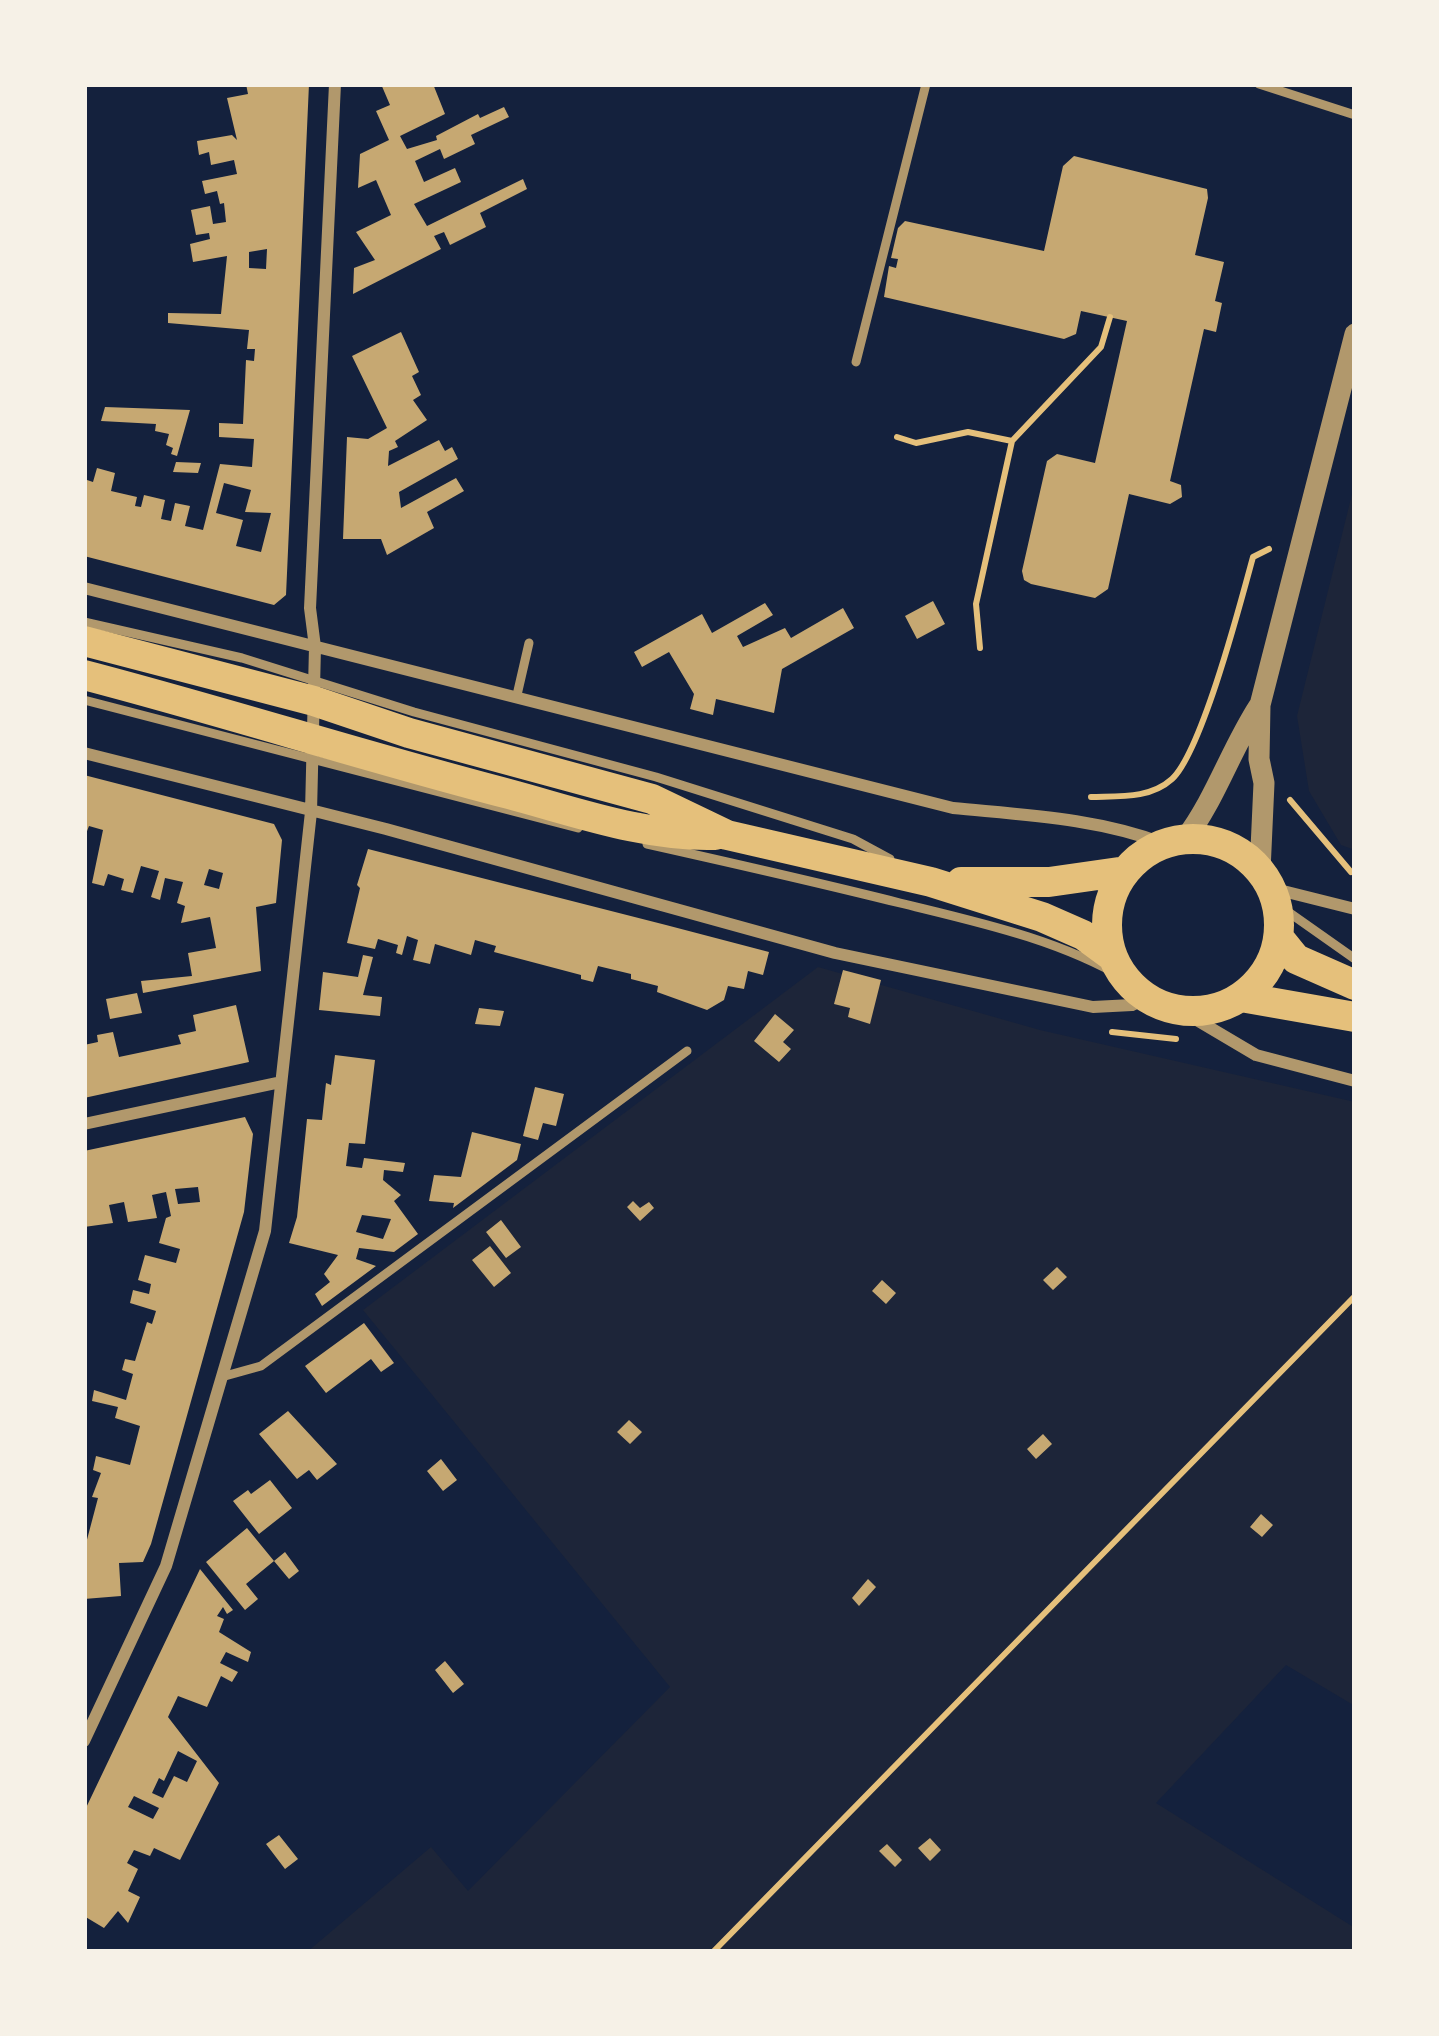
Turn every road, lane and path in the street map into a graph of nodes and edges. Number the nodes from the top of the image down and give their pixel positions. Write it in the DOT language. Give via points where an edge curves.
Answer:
graph roads {
  1 [pos="335,84"];
  2 [pos="926,84"];
  3 [pos="1259,84"];
  4 [pos="1355,115"];
  5 [pos="1110,317"];
  6 [pos="1355,334"];
  7 [pos="856,362"];
  8 [pos="897,437"];
  9 [pos="1012,441"];
  10 [pos="1308,525"];
  11 [pos="84,588"];
  12 [pos="84,622"];
  13 [pos="84,641"];
  14 [pos="530,643"];
  15 [pos="315,647"];
  16 [pos="980,649"];
  17 [pos="84,675"];
  18 [pos="314,691"];
  19 [pos="517,695"];
  20 [pos="84,700"];
  21 [pos="1260,706"];
  22 [pos="313,750"];
  23 [pos="84,754"];
  24 [pos="1283,795"];
  25 [pos="1084,798"];
  26 [pos="311,812"];
  27 [pos="587,830"];
  28 [pos="727,835"];
  29 [pos="626,839"];
  30 [pos="1175,842"];
  31 [pos="1126,871"];
  32 [pos="1351,872"];
  33 [pos="931,883"];
  34 [pos="1269,888"];
  35 [pos="1355,909"];
  36 [pos="1279,938"];
  37 [pos="1355,959"];
  38 [pos="1129,978"];
  39 [pos="1355,985"];
  40 [pos="1240,997"];
  41 [pos="1180,1010"];
  42 [pos="1355,1017"];
  43 [pos="1103,1029"];
  44 [pos="1193,1042"];
  45 [pos="687,1051"];
  46 [pos="1355,1081"];
  47 [pos="281,1082"];
  48 [pos="84,1124"];
  49 [pos="1355,1296"];
  50 [pos="225,1376"];
  51 [pos="84,1741"];
  52 [pos="713,1952"];
  1 -- 15 [label="street" via="310,608"];
  2 -- 7 [label="lane"];
  3 -- 4 [label="lane"];
  5 -- 9 [label="path" via="1102,347"];
  6 -- 10 [label="street"];
  8 -- 9 [label="path" via="916,443 968,432"];
  9 -- 16 [label="path" via="976,604"];
  10 -- 21 [label="street"];
  10 -- 25 [label="path" via="1253,557 1228,646 1174,778 1143,795"];
  11 -- 15 [label="street"];
  12 -- 18 [label="lane" via="242,658"];
  13 -- 18 [label="main road"];
  14 -- 19 [label="lane"];
  15 -- 18 [label="street"];
  15 -- 19 [label="street"];
  17 -- 22 [label="main road"];
  18 -- 22 [label="street"];
  18 -- 28 [label="main road" via="409,733 652,799"];
  18 -- 33 [label="lane" via="854,838"];
  19 -- 30 [label="street" via="952,808"];
  20 -- 22 [label="lane"];
  21 -- 30 [label="street" via="1201,818"];
  21 -- 34 [label="street"];
  22 -- 26 [label="street"];
  22 -- 27 [label="lane"];
  22 -- 28 [label="main road" via="632,826"];
  23 -- 26 [label="street"];
  24 -- 32 [label="path"];
  26 -- 38 [label="street" via="835,952 1093,1006 1132,1005"];
  26 -- 47 [label="street"];
  28 -- 33 [label="main road"];
  29 -- 38 [label="lane" via="1016,934"];
  30 -- 31 [label="main road"];
  30 -- 34 [label="main road" via="1226,846"];
  31 -- 33 [label="main road" via="1048,882"];
  31 -- 38 [label="main road" via="1107,921"];
  33 -- 38 [label="main road" via="1083,934"];
  34 -- 35 [label="street"];
  34 -- 36 [label="main road"];
  34 -- 37 [label="lane"];
  36 -- 39 [label="main road" via="1296,959"];
  36 -- 40 [label="main road" via="1269,966"];
  38 -- 41 [label="main road"];
  40 -- 41 [label="main road"];
  40 -- 42 [label="main road"];
  41 -- 46 [label="street" via="1256,1055"];
  43 -- 44 [label="path"];
  45 -- 50 [label="lane" via="261,1366"];
  47 -- 48 [label="street"];
  47 -- 50 [label="street" via="265,1231"];
  49 -- 52 [label="path"];
  50 -- 51 [label="street" via="166,1566"];
}
